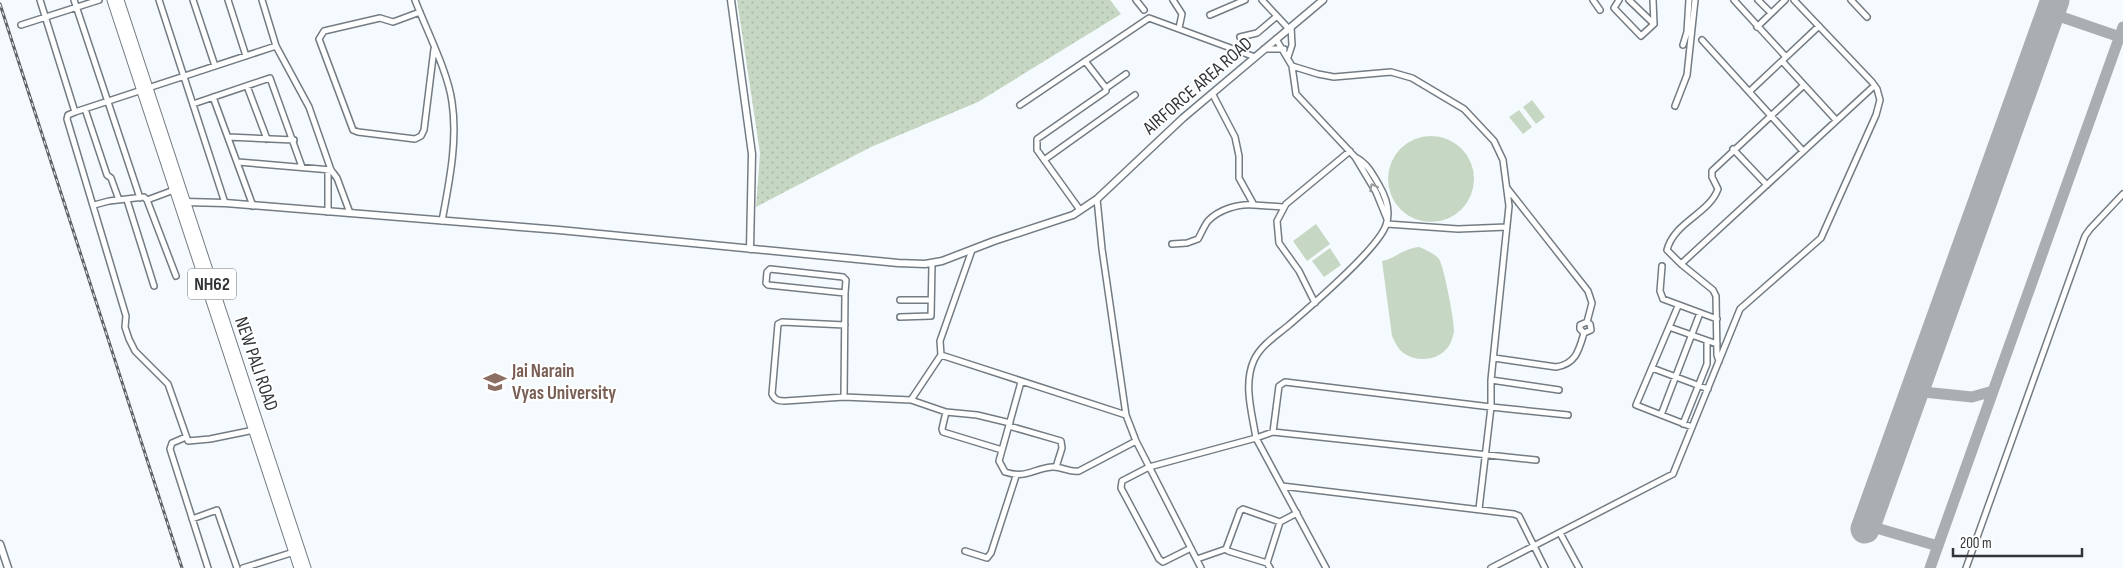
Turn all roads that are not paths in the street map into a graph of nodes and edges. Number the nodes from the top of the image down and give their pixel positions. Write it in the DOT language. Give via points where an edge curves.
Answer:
graph roads {
  1 [pos="40,0"];
  2 [pos="74,0"];
  3 [pos="98,0"];
  4 [pos="112,0"];
  5 [pos="119,0"];
  6 [pos="159,0"];
  7 [pos="193,0"];
  8 [pos="228,0"];
  9 [pos="262,0"];
  10 [pos="415,0"];
  11 [pos="732,0"];
  12 [pos="1136,0"];
  13 [pos="1173,0"];
  14 [pos="1245,0"];
  15 [pos="1262,0"];
  16 [pos="1323,0"];
  17 [pos="1593,0"];
  18 [pos="1619,0"];
  19 [pos="1629,0"];
  20 [pos="1652,0"];
  21 [pos="1689,0"];
  22 [pos="1695,0"];
  23 [pos="1734,0"];
  24 [pos="1758,0"];
  25 [pos="1785,0"];
  26 [pos="1794,0"];
  27 [pos="1851,0"];
  28 [pos="77,8"];
  29 [pos="1144,10"];
  30 [pos="1600,10"];
  31 [pos="420,12"];
  32 [pos="1771,14"];
  33 [pos="1210,15"];
  34 [pos="1278,16"];
  35 [pos="46,17"];
  36 [pos="1867,17"];
  37 [pos="1654,24"];
  38 [pos="22,25"];
  39 [pos="1818,26"];
  40 [pos="1757,27"];
  41 [pos="1179,28"];
  42 [pos="1290,28"];
  43 [pos="1240,37"];
  44 [pos="1276,39"];
  45 [pos="1702,40"];
  46 [pos="1683,45"];
  47 [pos="276,46"];
  48 [pos="434,49"];
  49 [pos="1284,49"];
  50 [pos="1264,50"];
  51 [pos="246,56"];
  52 [pos="1786,56"];
  53 [pos="1255,57"];
  54 [pos="1288,57"];
  55 [pos="1085,61"];
  56 [pos="1782,61"];
  57 [pos="215,66"];
  58 [pos="1292,66"];
  59 [pos="1126,74"];
  60 [pos="184,77"];
  61 [pos="1804,85"];
  62 [pos="247,86"];
  63 [pos="1874,86"];
  64 [pos="1106,88"];
  65 [pos="145,90"];
  66 [pos="1750,91"];
  67 [pos="1212,94"];
  68 [pos="1135,95"];
  69 [pos="213,97"];
  70 [pos="107,102"];
  71 [pos="193,104"];
  72 [pos="1020,105"];
  73 [pos="1675,106"];
  74 [pos="85,109"];
  75 [pos="75,112"];
  76 [pos="1771,115"];
  77 [pos="1836,120"];
  78 [pos="228,137"];
  79 [pos="267,139"];
  80 [pos="294,140"];
  81 [pos="1733,149"];
  82 [pos="1350,151"];
  83 [pos="1804,151"];
  84 [pos="1044,160"];
  85 [pos="238,162"];
  86 [pos="302,166"];
  87 [pos="329,170"];
  88 [pos="1767,185"];
  89 [pos="1506,187"];
  90 [pos="174,190"];
  91 [pos="2123,194"];
  92 [pos="140,198"];
  93 [pos="1097,199"];
  94 [pos="119,200"];
  95 [pos="126,200"];
  96 [pos="147,200"];
  97 [pos="185,202"];
  98 [pos="225,203"];
  99 [pos="94,205"];
  100 [pos="1254,205"];
  101 [pos="253,206"];
  102 [pos="1283,207"];
  103 [pos="1080,210"];
  104 [pos="328,212"];
  105 [pos="350,214"];
  106 [pos="442,221"];
  107 [pos="1387,222"];
  108 [pos="1507,227"];
  109 [pos="1172,244"];
  110 [pos="750,249"];
  111 [pos="972,250"];
  112 [pos="932,264"];
  113 [pos="1681,264"];
  114 [pos="1662,266"];
  115 [pos="176,276"];
  116 [pos="154,286"];
  117 [pos="845,292"];
  118 [pos="900,300"];
  119 [pos="931,300"];
  120 [pos="1315,302"];
  121 [pos="1678,306"];
  122 [pos="1700,313"];
  123 [pos="900,317"];
  124 [pos="1717,319"];
  125 [pos="845,325"];
  126 [pos="1670,327"];
  127 [pos="1692,336"];
  128 [pos="1708,341"];
  129 [pos="1717,344"];
  130 [pos="941,355"];
  131 [pos="1494,358"];
  132 [pos="1719,361"];
  133 [pos="1652,368"];
  134 [pos="1676,376"];
  135 [pos="1492,380"];
  136 [pos="1021,382"];
  137 [pos="1699,386"];
  138 [pos="1708,389"];
  139 [pos="1559,390"];
  140 [pos="844,397"];
  141 [pos="911,400"];
  142 [pos="1491,407"];
  143 [pos="946,412"];
  144 [pos="1568,415"];
  145 [pos="1660,415"];
  146 [pos="1126,416"];
  147 [pos="1010,424"];
  148 [pos="1683,424"];
  149 [pos="1692,427"];
  150 [pos="254,430"];
  151 [pos="1273,432"];
  152 [pos="186,437"];
  153 [pos="1256,438"];
  154 [pos="1136,442"];
  155 [pos="1002,450"];
  156 [pos="1486,454"];
  157 [pos="1536,460"];
  158 [pos="1056,467"];
  159 [pos="1149,467"];
  160 [pos="1016,476"];
  161 [pos="1282,486"];
  162 [pos="1479,509"];
  163 [pos="1297,513"];
  164 [pos="192,519"];
  165 [pos="1280,522"];
  166 [pos="1560,533"];
  167 [pos="0,544"];
  168 [pos="1533,546"];
  169 [pos="1191,548"];
  170 [pos="1226,550"];
  171 [pos="965,551"];
  172 [pos="294,552"];
  173 [pos="1197,559"];
  174 [pos="1268,566"];
  175 [pos="8,568"];
  176 [pos="208,568"];
  177 [pos="237,568"];
  178 [pos="243,568"];
  179 [pos="299,568"];
  180 [pos="306,568"];
  181 [pos="1201,568"];
  182 [pos="1326,568"];
  183 [pos="1491,568"];
  184 [pos="1545,568"];
  185 [pos="1579,568"];
  186 [pos="1966,568"];
  1 -- 35 [label="street"];
  2 -- 28 [label="street"];
  3 -- 28 [label="street"];
  4 -- 65 [label="highway, NEW PALI ROAD / NH62"];
  5 -- 65 [label="highway, NEW PALI ROAD / NH62"];
  6 -- 60 [label="street"];
  7 -- 57 [label="street"];
  8 -- 51 [label="street"];
  9 -- 47 [label="street"];
  10 -- 31 [label="street"];
  11 -- 110 [label="street" via="752,154"];
  12 -- 29 [label="street"];
  13 -- 41 [label="street" via="1182,14"];
  14 -- 33 [label="street"];
  15 -- 34 [label="street"];
  16 -- 42 [label="street, AIRFORCE AREA ROAD"];
  17 -- 30 [label="street"];
  18 -- 37 [label="street" via="1614,8 1639,36"];
  19 -- 37 [label="street"];
  20 -- 37 [label="street"];
  21 -- 46 [label="street"];
  22 -- 73 [label="street" via="1687,75"];
  23 -- 40 [label="street"];
  24 -- 32 [label="street"];
  25 -- 32 [label="street"];
  26 -- 39 [label="street"];
  27 -- 36 [label="street"];
  28 -- 35 [label="street"];
  28 -- 70 [label="street"];
  31 -- 48 [label="street"];
  31 -- 48 [label="street" via="392,22 380,18 321,34 320,39 353,130 415,139 421,136"];
  32 -- 40 [label="street"];
  34 -- 42 [label="street"];
  34 -- 43 [label="street" via="1257,33"];
  35 -- 38 [label="street"];
  35 -- 75 [label="street"];
  39 -- 52 [label="street"];
  39 -- 63 [label="street"];
  40 -- 52 [label="street"];
  41 -- 53 [label="street"];
  41 -- 55 [label="street" via="1148,18"];
  42 -- 44 [label="street, AIRFORCE AREA ROAD"];
  42 -- 54 [label="street" via="1292,45"];
  44 -- 49 [label="street"];
  44 -- 50 [label="street, AIRFORCE AREA ROAD"];
  45 -- 66 [label="street"];
  47 -- 51 [label="street"];
  47 -- 87 [label="street" via="309,107"];
  48 -- 106 [label="street" via="449,90 454,123"];
  49 -- 50 [label="street"];
  49 -- 54 [label="street"];
  50 -- 53 [label="street, AIRFORCE AREA ROAD"];
  51 -- 57 [label="street"];
  52 -- 56 [label="street"];
  53 -- 67 [label="street, AIRFORCE AREA ROAD"];
  54 -- 58 [label="street"];
  55 -- 64 [label="street"];
  55 -- 72 [label="street"];
  56 -- 61 [label="street"];
  56 -- 66 [label="street"];
  57 -- 60 [label="street"];
  58 -- 82 [label="street" via="1294,90 1300,101"];
  58 -- 89 [label="street" via="1334,77 1391,72 1412,78 1464,109 1494,140 1503,160"];
  59 -- 64 [label="street"];
  60 -- 65 [label="street"];
  60 -- 71 [label="street"];
  61 -- 76 [label="street"];
  61 -- 77 [label="street"];
  62 -- 69 [label="street"];
  62 -- 79 [label="street"];
  62 -- 80 [label="street" via="267,79 272,81"];
  63 -- 77 [label="street"];
  63 -- 132 [label="street" via="1880,100 1876,115 1821,238 1740,309"];
  64 -- 84 [label="street" via="1104,94 1037,139 1037,150"];
  65 -- 70 [label="street"];
  65 -- 90 [label="highway, NEW PALI ROAD / NH62"];
  65 -- 97 [label="highway, NEW PALI ROAD / NH62"];
  66 -- 76 [label="street"];
  67 -- 93 [label="street, AIRFORCE AREA ROAD"];
  67 -- 100 [label="street" via="1235,137 1239,156 1238,178"];
  68 -- 84 [label="street"];
  69 -- 71 [label="street"];
  69 -- 78 [label="street"];
  70 -- 74 [label="street"];
  70 -- 92 [label="street"];
  71 -- 98 [label="street"];
  74 -- 75 [label="street"];
  74 -- 94 [label="street"];
  75 -- 99 [label="street" via="67,119"];
  76 -- 81 [label="street"];
  76 -- 83 [label="street"];
  77 -- 83 [label="street"];
  78 -- 79 [label="street"];
  78 -- 85 [label="street"];
  79 -- 80 [label="street"];
  80 -- 86 [label="street"];
  81 -- 88 [label="street"];
  81 -- 113 [label="street" via="1712,171 1718,189 1715,196 1683,225 1668,245 1667,250"];
  82 -- 102 [label="street"];
  82 -- 107 [label="street" via="1368,166 1381,189 1388,207"];
  83 -- 88 [label="street"];
  84 -- 103 [label="street"];
  85 -- 86 [label="street"];
  85 -- 101 [label="street"];
  86 -- 87 [label="street"];
  87 -- 104 [label="street"];
  87 -- 105 [label="street" via="337,178"];
  88 -- 113 [label="street"];
  89 -- 108 [label="street" via="1509,206"];
  89 -- 131 [label="street" via="1588,291 1592,303 1587,322 1591,330 1584,333 1575,359 1563,366"];
  90 -- 96 [label="street"];
  90 -- 150 [label="highway, NEW PALI ROAD / NH62"];
  91 -- 186 [label="street" via="2085,236"];
  92 -- 95 [label="street"];
  92 -- 96 [label="street"];
  93 -- 103 [label="street, AIRFORCE AREA ROAD"];
  93 -- 146 [label="street"];
  94 -- 95 [label="street"];
  94 -- 99 [label="street"];
  95 -- 116 [label="street"];
  96 -- 115 [label="street"];
  97 -- 98 [label="street, AIRFORCE AREA ROAD"];
  97 -- 180 [label="highway, NEW PALI ROAD / NH62"];
  98 -- 101 [label="street, AIRFORCE AREA ROAD"];
  99 -- 152 [label="street" via="126,316 129,340 134,351 168,384"];
  100 -- 102 [label="street"];
  100 -- 109 [label="street" via="1221,211 1207,222 1198,239"];
  101 -- 104 [label="street, AIRFORCE AREA ROAD"];
  102 -- 120 [label="street" via="1277,221 1279,243 1300,271"];
  103 -- 111 [label="street, AIRFORCE AREA ROAD" via="1056,222 994,240"];
  104 -- 105 [label="street, AIRFORCE AREA ROAD"];
  105 -- 106 [label="street, AIRFORCE AREA ROAD"];
  106 -- 110 [label="street, AIRFORCE AREA ROAD"];
  107 -- 108 [label="street" via="1458,229"];
  107 -- 120 [label="street" via="1374,244"];
  108 -- 131 [label="street"];
  110 -- 112 [label="street, AIRFORCE AREA ROAD"];
  111 -- 112 [label="street, AIRFORCE AREA ROAD"];
  111 -- 130 [label="street" via="940,341"];
  112 -- 119 [label="street"];
  113 -- 124 [label="street" via="1713,290"];
  114 -- 121 [label="street" via="1661,295"];
  117 -- 117 [label="street" via="768,285 768,272 770,269 843,277 846,280"];
  117 -- 125 [label="street"];
  118 -- 119 [label="street"];
  119 -- 123 [label="street" via="932,314 929,317"];
  120 -- 153 [label="street" via="1267,344 1255,359 1249,400"];
  121 -- 122 [label="street"];
  121 -- 126 [label="street"];
  122 -- 124 [label="street"];
  122 -- 127 [label="street"];
  124 -- 129 [label="street"];
  125 -- 140 [label="street"];
  125 -- 140 [label="street" via="778,324 772,394 777,401"];
  126 -- 127 [label="street"];
  126 -- 133 [label="street"];
  127 -- 128 [label="street"];
  127 -- 134 [label="street"];
  128 -- 129 [label="street"];
  128 -- 137 [label="street" via="1707,364"];
  129 -- 132 [label="street"];
  130 -- 136 [label="street"];
  130 -- 141 [label="street"];
  131 -- 135 [label="street"];
  132 -- 138 [label="street"];
  133 -- 134 [label="street"];
  133 -- 145 [label="street" via="1636,405"];
  134 -- 137 [label="street"];
  134 -- 145 [label="street"];
  135 -- 139 [label="street"];
  135 -- 142 [label="street"];
  136 -- 146 [label="street"];
  136 -- 147 [label="street"];
  137 -- 138 [label="street"];
  137 -- 148 [label="street"];
  138 -- 149 [label="street"];
  140 -- 141 [label="street"];
  141 -- 143 [label="street"];
  142 -- 144 [label="street"];
  142 -- 151 [label="street" via="1286,382 1279,386"];
  142 -- 156 [label="street"];
  143 -- 147 [label="street" via="977,415"];
  143 -- 155 [label="street" via="943,432"];
  145 -- 148 [label="street"];
  146 -- 154 [label="street"];
  147 -- 155 [label="street"];
  147 -- 158 [label="street" via="1061,441"];
  148 -- 149 [label="street"];
  149 -- 166 [label="street" via="1673,474"];
  150 -- 152 [label="street" via="193,442"];
  150 -- 172 [label="highway, NEW PALI ROAD / NH62"];
  151 -- 153 [label="street"];
  151 -- 156 [label="street"];
  152 -- 164 [label="street" via="172,442 170,449"];
  153 -- 159 [label="street"];
  153 -- 161 [label="street"];
  154 -- 158 [label="street" via="1079,471"];
  154 -- 159 [label="street"];
  155 -- 160 [label="street" via="999,461 1002,468"];
  156 -- 157 [label="street"];
  156 -- 162 [label="street"];
  158 -- 160 [label="street"];
  159 -- 169 [label="street"];
  159 -- 169 [label="street" via="1122,481 1121,488 1134,516 1158,559 1163,562"];
  160 -- 171 [label="street" via="992,553 987,558"];
  161 -- 162 [label="street"];
  161 -- 163 [label="street"];
  162 -- 168 [label="street" via="1517,515"];
  163 -- 165 [label="street"];
  163 -- 182 [label="street"];
  164 -- 176 [label="street"];
  164 -- 177 [label="street" via="217,510"];
  165 -- 170 [label="street" via="1244,509 1240,511"];
  165 -- 174 [label="street"];
  166 -- 168 [label="street"];
  166 -- 185 [label="street"];
  167 -- 175 [label="street"];
  168 -- 183 [label="street"];
  168 -- 184 [label="street"];
  169 -- 173 [label="street"];
  170 -- 173 [label="street"];
  170 -- 174 [label="street"];
  172 -- 178 [label="street"];
  172 -- 179 [label="highway, NEW PALI ROAD / NH62"];
  173 -- 181 [label="street"];
}
